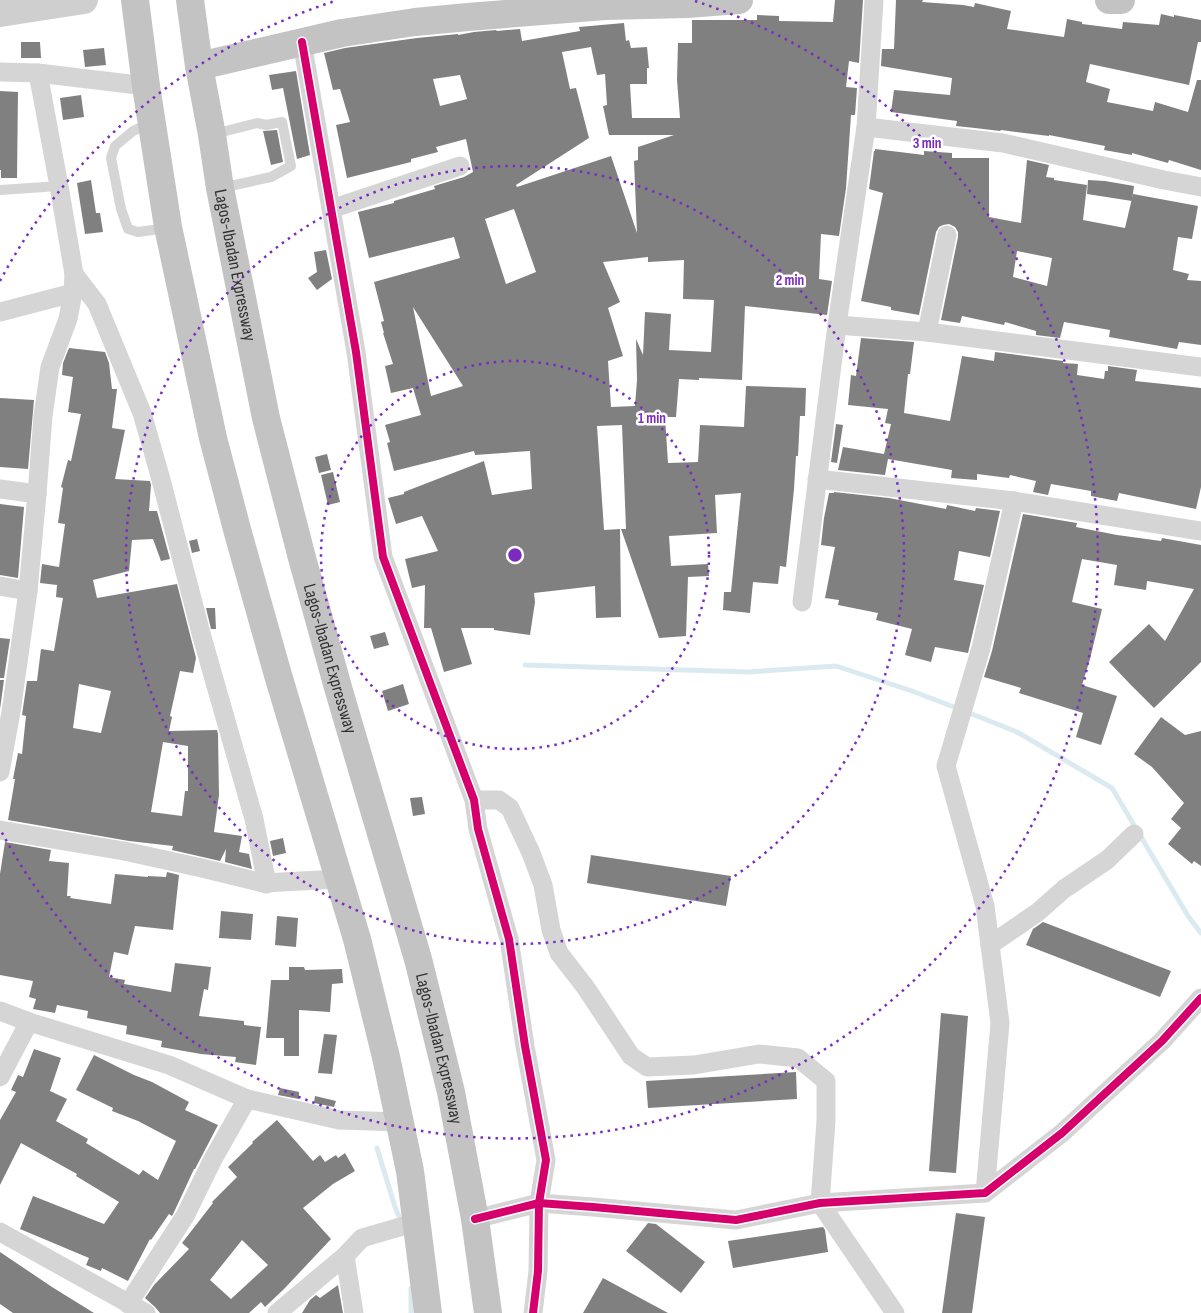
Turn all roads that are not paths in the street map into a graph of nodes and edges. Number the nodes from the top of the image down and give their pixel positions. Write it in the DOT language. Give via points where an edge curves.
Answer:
graph roads {
  1 [pos="81,0"];
  2 [pos="135,0"];
  3 [pos="190,0"];
  4 [pos="740,0"];
  5 [pos="874,0"];
  6 [pos="1109,0"];
  7 [pos="1121,0"];
  8 [pos="0,13"];
  9 [pos="302,42"];
  10 [pos="199,66"];
  11 [pos="0,72"];
  12 [pos="38,73"];
  13 [pos="146,86"];
  14 [pos="152,122"];
  15 [pos="866,127"];
  16 [pos="212,135"];
  17 [pos="460,166"];
  18 [pos="59,186"];
  19 [pos="1201,186"];
  20 [pos="220,188"];
  21 [pos="0,190"];
  22 [pos="332,209"];
  23 [pos="168,227"];
  24 [pos="947,235"];
  25 [pos="74,274"];
  26 [pos="74,294"];
  27 [pos="0,312"];
  28 [pos="837,326"];
  29 [pos="927,332"];
  30 [pos="1201,367"];
  31 [pos="817,479"];
  32 [pos="0,489"];
  33 [pos="38,494"];
  34 [pos="1014,501"];
  35 [pos="1201,531"];
  36 [pos="0,586"];
  37 [pos="28,591"];
  38 [pos="802,602"];
  39 [pos="0,772"];
  40 [pos="474,800"];
  41 [pos="0,830"];
  42 [pos="1134,834"];
  43 [pos="339,879"];
  44 [pos="267,884"];
  45 [pos="990,945"];
  46 [pos="1201,998"];
  47 [pos="0,1011"];
  48 [pos="29,1022"];
  49 [pos="0,1077"];
  50 [pos="247,1099"];
  51 [pos="400,1122"];
  52 [pos="985,1192"];
  53 [pos="539,1203"];
  54 [pos="820,1203"];
  55 [pos="475,1219"];
  56 [pos="417,1222"];
  57 [pos="0,1232"];
  58 [pos="344,1256"];
  59 [pos="128,1304"];
  60 [pos="146,1313"];
  61 [pos="277,1313"];
  62 [pos="354,1313"];
  63 [pos="428,1313"];
  64 [pos="488,1313"];
  65 [pos="533,1313"];
  66 [pos="895,1313"];
  1 -- 8 [label="main road"];
  2 -- 13 [label="highway"];
  3 -- 10 [label="highway, Lagos-Ibadan Expressway"];
  4 -- 9 [label="highway" via="468,16 342,33"];
  5 -- 15 [label="street"];
  6 -- 7 [label="highway"];
  9 -- 10 [label="highway"];
  9 -- 22 [label="street"];
  10 -- 16 [label="highway, Lagos-Ibadan Expressway"];
  11 -- 12 [label="street"];
  12 -- 13 [label="street"];
  12 -- 18 [label="street"];
  13 -- 14 [label="highway"];
  14 -- 23 [label="highway"];
  14 -- 23 [label="lane" via="133,130 115,146 111,158 128,229 138,232"];
  15 -- 19 [label="street" via="1003,143"];
  15 -- 28 [label="street"];
  16 -- 20 [label="highway, Lagos-Ibadan Expressway"];
  16 -- 20 [label="lane" via="257,124 282,122 291,166 271,177"];
  17 -- 22 [label="street"];
  18 -- 21 [label="lane"];
  18 -- 25 [label="street"];
  20 -- 55 [label="highway, Lagos-Ibadan Expressway" via="266,418 302,558 418,959 451,1092"];
  22 -- 40 [label="street" via="356,352 383,557"];
  23 -- 43 [label="highway" via="213,438 235,523"];
  24 -- 29 [label="street"];
  25 -- 26 [label="street"];
  25 -- 44 [label="street" via="97,304 142,413 254,819"];
  26 -- 27 [label="street"];
  26 -- 33 [label="street" via="50,367"];
  28 -- 29 [label="street"];
  28 -- 31 [label="street"];
  29 -- 30 [label="street"];
  31 -- 34 [label="street"];
  31 -- 38 [label="street"];
  32 -- 33 [label="street"];
  33 -- 37 [label="street"];
  34 -- 35 [label="street"];
  34 -- 45 [label="street" via="981,648 946,766 985,906"];
  36 -- 37 [label="street"];
  37 -- 39 [label="street"];
  40 -- 53 [label="street" via="478,829 509,939 546,1160"];
  40 -- 54 [label="street" via="499,800 510,808 543,884 551,930 559,953 631,1056 648,1067 694,1065 759,1054 798,1058 826,1081"];
  41 -- 44 [label="street" via="134,853"];
  42 -- 45 [label="street" via="1107,860"];
  43 -- 44 [label="street"];
  43 -- 51 [label="highway" via="357,939"];
  45 -- 52 [label="street" via="1000,1023"];
  46 -- 52 [label="street" via="1162,1041 1062,1133"];
  47 -- 48 [label="street"];
  48 -- 49 [label="street"];
  48 -- 50 [label="street" via="169,1065"];
  50 -- 51 [label="street" via="339,1120"];
  50 -- 59 [label="street" via="185,1216"];
  51 -- 56 [label="highway"];
  52 -- 54 [label="street"];
  53 -- 54 [label="street" via="736,1220"];
  53 -- 55 [label="street"];
  53 -- 65 [label="street" via="538,1271"];
  54 -- 66 [label="street"];
  55 -- 64 [label="highway, Lagos-Ibadan Expressway"];
  56 -- 58 [label="street" via="362,1238"];
  56 -- 63 [label="highway"];
  57 -- 59 [label="street"];
  58 -- 61 [label="street"];
  58 -- 62 [label="street"];
  59 -- 60 [label="street"];
}
